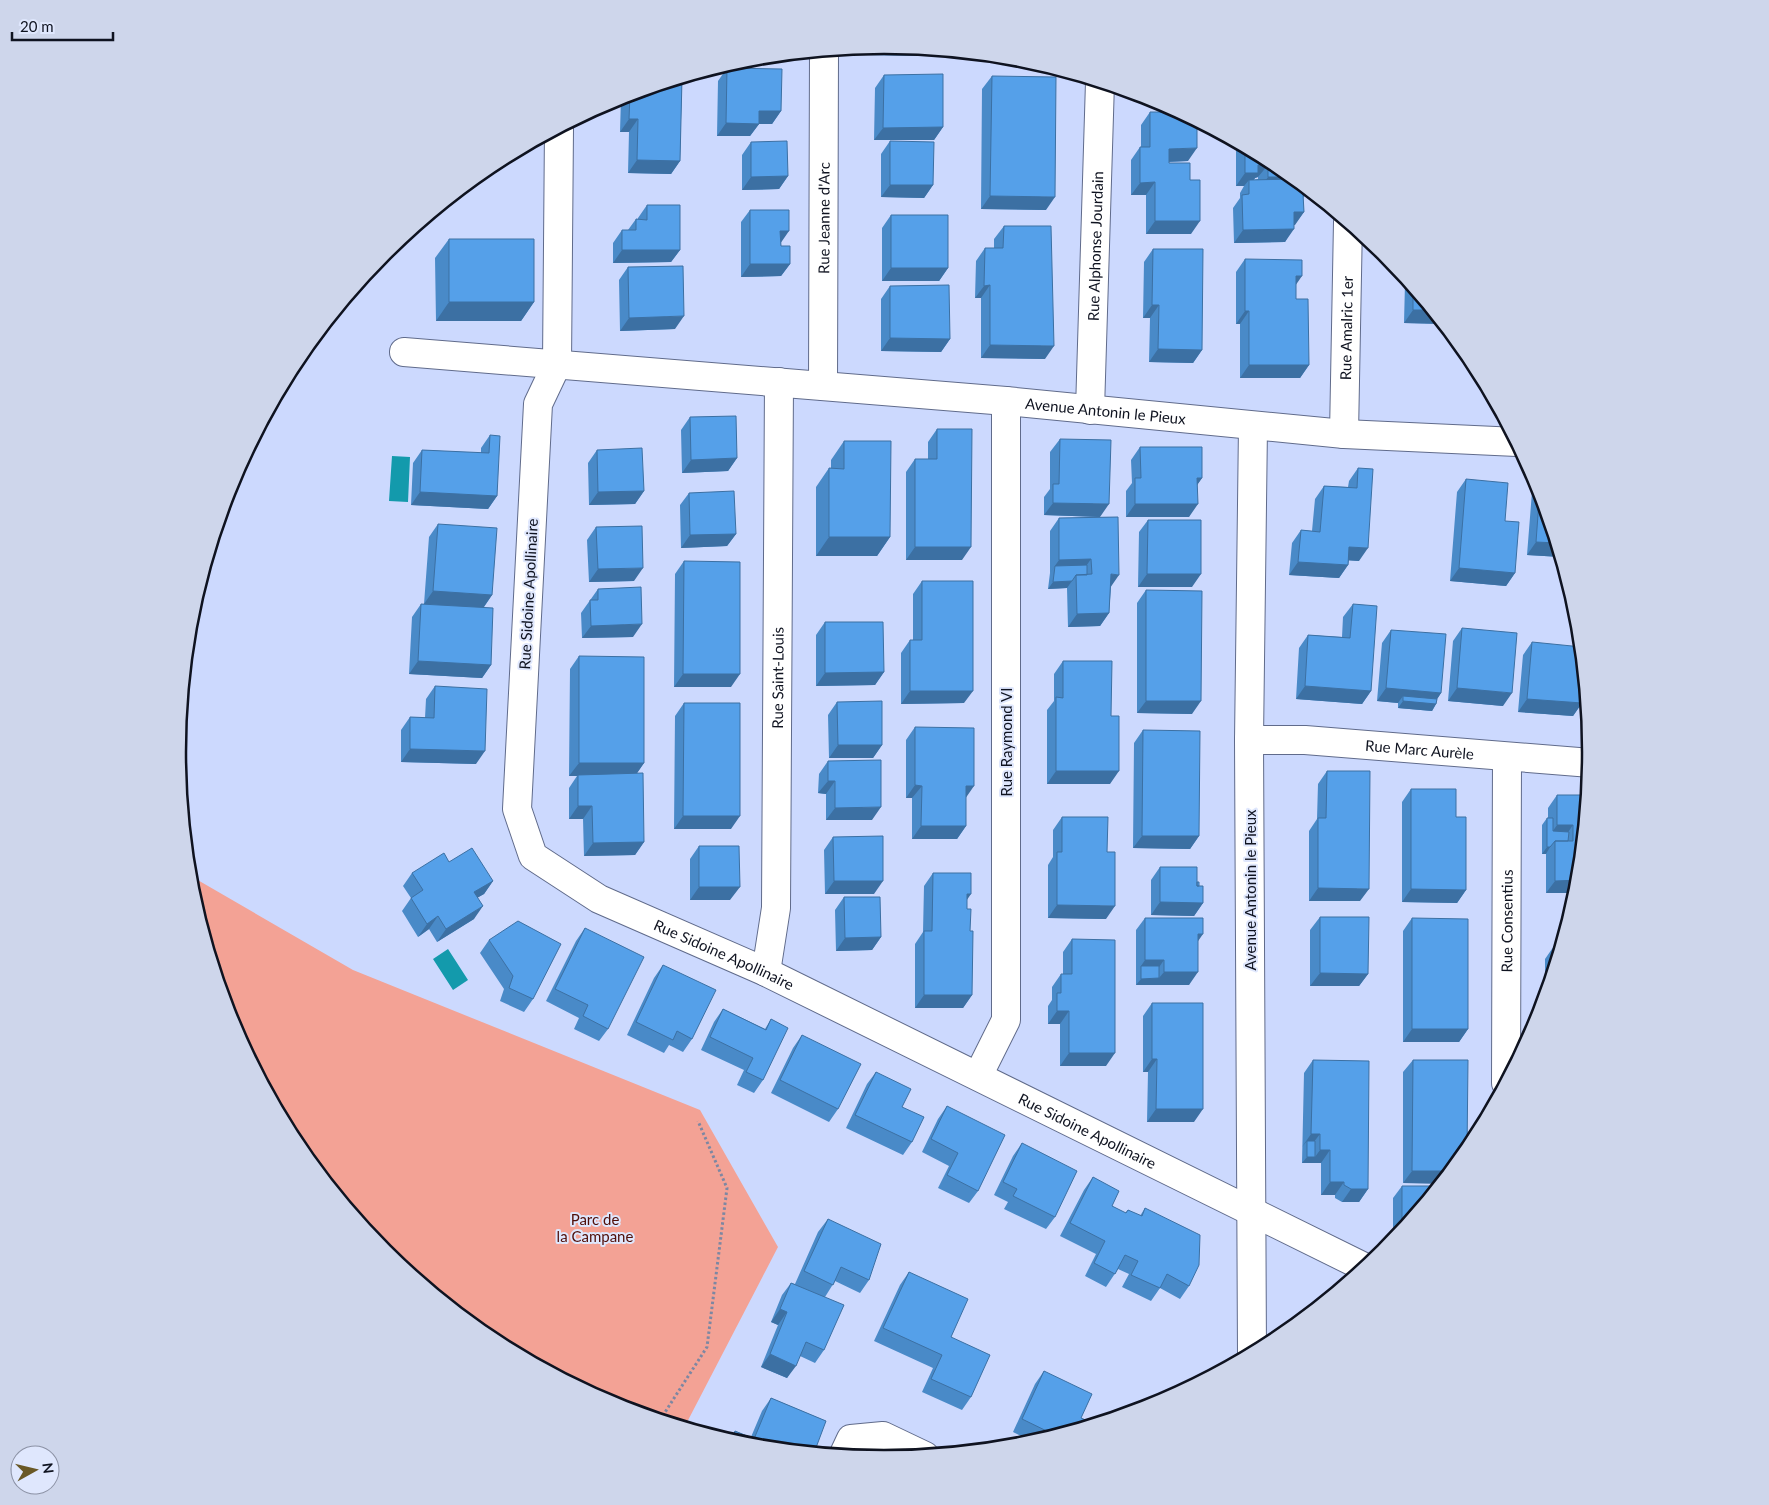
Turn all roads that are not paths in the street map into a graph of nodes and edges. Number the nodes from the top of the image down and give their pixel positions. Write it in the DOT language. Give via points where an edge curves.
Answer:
graph roads {
  1 [pos="824,57"];
  2 [pos="1100,88"];
  3 [pos="559,134"];
  4 [pos="1348,230"];
  5 [pos="404,352"];
  6 [pos="557,364"];
  7 [pos="779,382"];
  8 [pos="823,386"];
  9 [pos="1006,401"];
  10 [pos="1090,410"];
  11 [pos="1253,426"];
  12 [pos="1344,434"];
  13 [pos="1510,442"];
  14 [pos="1249,740"];
  15 [pos="1507,757"];
  16 [pos="1583,762"];
  17 [pos="766,972"];
  18 [pos="1506,1071"];
  19 [pos="978,1076"];
  20 [pos="1251,1213"];
  21 [pos="1359,1265"];
  22 [pos="1252,1346"];
  23 [pos="846,1450"];
  24 [pos="913,1450"];
  1 -- 8 [label="street, Rue Jeanne d'Arc"];
  2 -- 10 [label="street, Rue Alphonse Jourdain"];
  3 -- 6 [label="street"];
  4 -- 12 [label="street, Rue Amalric 1er"];
  5 -- 6 [label="street, Avenue Antonin le Pieux"];
  6 -- 7 [label="street, Avenue Antonin le Pieux"];
  6 -- 17 [label="street, Rue Sidoine Apollinaire" via="538,404 517,809 533,856 599,899"];
  7 -- 8 [label="street, Avenue Antonin le Pieux"];
  7 -- 17 [label="street, Rue Saint-Louis" via="776,908"];
  8 -- 9 [label="street, Avenue Antonin le Pieux"];
  9 -- 10 [label="street, Avenue Antonin le Pieux"];
  9 -- 19 [label="street, Rue Raymond VI" via="1006,1020"];
  10 -- 11 [label="street, Avenue Antonin le Pieux"];
  11 -- 12 [label="street, Avenue Antonin le Pieux"];
  11 -- 14 [label="street, Avenue Antonin le Pieux"];
  12 -- 13 [label="street, Avenue Antonin le Pieux"];
  14 -- 15 [label="street, Rue Marc Aurèle" via="1305,740"];
  14 -- 20 [label="street, Avenue Antonin le Pieux"];
  15 -- 16 [label="street, Rue Marc Aurèle"];
  15 -- 18 [label="street, Rue Consentius"];
  17 -- 19 [label="street, Rue Sidoine Apollinaire"];
  19 -- 20 [label="street, Rue Sidoine Apollinaire"];
  20 -- 21 [label="street, Rue Sidoine Apollinaire"];
  20 -- 22 [label="street, Avenue Antonin le Pieux"];
  23 -- 24 [label="street" via="851,1438 883,1436"];
}
